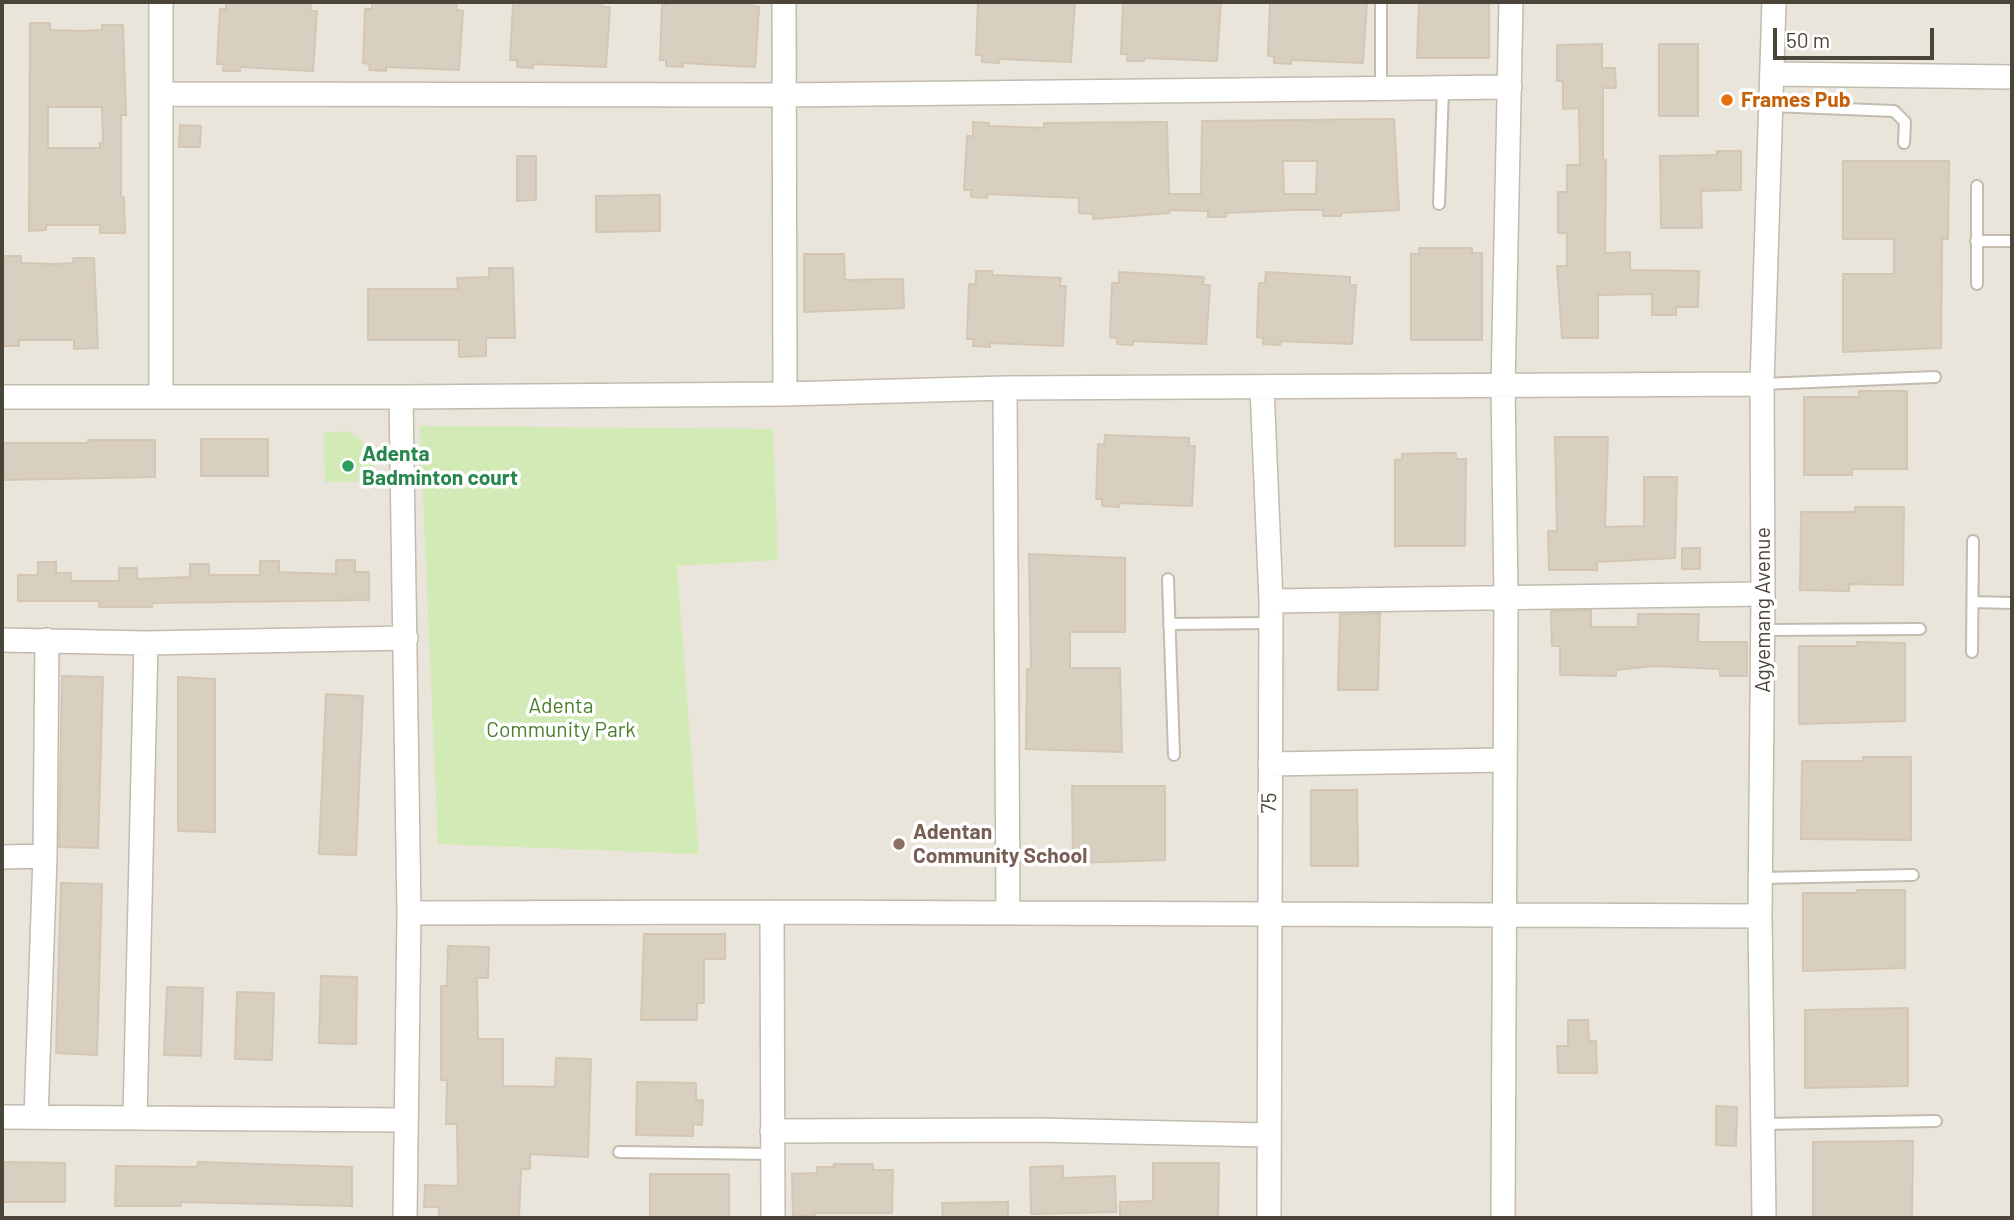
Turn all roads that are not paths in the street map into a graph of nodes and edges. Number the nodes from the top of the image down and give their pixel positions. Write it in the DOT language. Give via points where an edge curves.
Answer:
graph roads {
  1 [pos="161,2"];
  2 [pos="783,2"];
  3 [pos="1381,2"];
  4 [pos="1511,2"];
  5 [pos="1774,2"];
  6 [pos="1773,74"];
  7 [pos="2012,77"];
  8 [pos="1510,87"];
  9 [pos="1381,88"];
  10 [pos="1443,88"];
  11 [pos="162,94"];
  12 [pos="784,95"];
  13 [pos="1772,106"];
  14 [pos="1904,143"];
  15 [pos="1977,186"];
  16 [pos="1439,204"];
  17 [pos="1976,240"];
  18 [pos="2012,240"];
  19 [pos="1977,284"];
  20 [pos="1935,377"];
  21 [pos="1762,384"];
  22 [pos="1503,386"];
  23 [pos="1262,387"];
  24 [pos="1005,388"];
  25 [pos="785,394"];
  26 [pos="161,396"];
  27 [pos="2,397"];
  28 [pos="401,397"];
  29 [pos="1973,541"];
  30 [pos="1168,579"];
  31 [pos="1763,594"];
  32 [pos="1506,598"];
  33 [pos="1973,602"];
  34 [pos="2012,603"];
  35 [pos="1270,612"];
  36 [pos="1170,624"];
  37 [pos="1920,628"];
  38 [pos="1763,630"];
  39 [pos="406,638"];
  40 [pos="2,640"];
  41 [pos="47,640"];
  42 [pos="146,643"];
  43 [pos="1972,652"];
  44 [pos="1174,755"];
  45 [pos="1505,760"];
  46 [pos="1270,764"];
  47 [pos="45,856"];
  48 [pos="2,857"];
  49 [pos="1913,875"];
  50 [pos="1760,878"];
  51 [pos="772,912"];
  52 [pos="408,913"];
  53 [pos="1008,913"];
  54 [pos="1268,914"];
  55 [pos="1503,915"];
  56 [pos="1760,916"];
  57 [pos="2,1117"];
  58 [pos="36,1117"];
  59 [pos="135,1117"];
  60 [pos="406,1120"];
  61 [pos="1936,1121"];
  62 [pos="1762,1124"];
  63 [pos="772,1131"];
  64 [pos="1268,1135"];
  65 [pos="619,1152"];
  66 [pos="773,1154"];
  67 [pos="405,1218"];
  68 [pos="773,1218"];
  69 [pos="1269,1218"];
  70 [pos="1503,1218"];
  71 [pos="1764,1218"];
  1 -- 11 [label="street"];
  2 -- 12 [label="street"];
  3 -- 9 [label="lane"];
  4 -- 8 [label="street"];
  5 -- 6 [label="street, Agyemang Avenue"];
  6 -- 7 [label="street"];
  6 -- 13 [label="street, Agyemang Avenue"];
  8 -- 10 [label="street"];
  8 -- 22 [label="street"];
  9 -- 10 [label="street"];
  9 -- 12 [label="street"];
  10 -- 16 [label="lane"];
  11 -- 12 [label="street"];
  11 -- 26 [label="street"];
  12 -- 25 [label="street"];
  13 -- 14 [label="lane" via="1894,111 1905,122"];
  13 -- 21 [label="street, Agyemang Avenue"];
  15 -- 17 [label="lane"];
  17 -- 18 [label="lane"];
  17 -- 19 [label="lane"];
  20 -- 21 [label="lane"];
  21 -- 22 [label="street"];
  21 -- 31 [label="street, Agyemang Avenue"];
  22 -- 23 [label="street"];
  22 -- 32 [label="street"];
  23 -- 24 [label="street"];
  23 -- 35 [label="street, 75"];
  24 -- 25 [label="street"];
  24 -- 53 [label="street"];
  25 -- 28 [label="street"];
  26 -- 27 [label="street"];
  26 -- 28 [label="street"];
  28 -- 39 [label="street"];
  29 -- 33 [label="lane"];
  30 -- 36 [label="lane"];
  31 -- 32 [label="street"];
  31 -- 38 [label="street, Agyemang Avenue"];
  32 -- 35 [label="street"];
  32 -- 45 [label="street"];
  33 -- 34 [label="lane"];
  33 -- 43 [label="lane"];
  35 -- 36 [label="lane"];
  35 -- 46 [label="street, 75"];
  36 -- 44 [label="lane"];
  37 -- 38 [label="lane"];
  38 -- 50 [label="street, Agyemang Avenue"];
  39 -- 42 [label="street"];
  39 -- 52 [label="street"];
  40 -- 41 [label="street"];
  41 -- 42 [label="street"];
  41 -- 47 [label="street"];
  42 -- 59 [label="street"];
  45 -- 46 [label="street"];
  45 -- 55 [label="street"];
  46 -- 54 [label="street, 75"];
  47 -- 48 [label="street"];
  47 -- 58 [label="street"];
  49 -- 50 [label="lane"];
  50 -- 56 [label="street, Agyemang Avenue"];
  51 -- 52 [label="street"];
  51 -- 53 [label="street"];
  51 -- 63 [label="street"];
  52 -- 60 [label="street"];
  53 -- 54 [label="street"];
  54 -- 55 [label="street"];
  54 -- 64 [label="street, 75"];
  55 -- 56 [label="street"];
  55 -- 70 [label="street"];
  56 -- 62 [label="street, Agyemang Avenue"];
  57 -- 58 [label="street"];
  58 -- 59 [label="street"];
  59 -- 60 [label="street"];
  60 -- 67 [label="street"];
  61 -- 62 [label="lane"];
  62 -- 71 [label="street, Agyemang Avenue"];
  63 -- 64 [label="street"];
  63 -- 66 [label="street"];
  64 -- 69 [label="street, 75"];
  65 -- 66 [label="lane"];
  66 -- 68 [label="street"];
}
